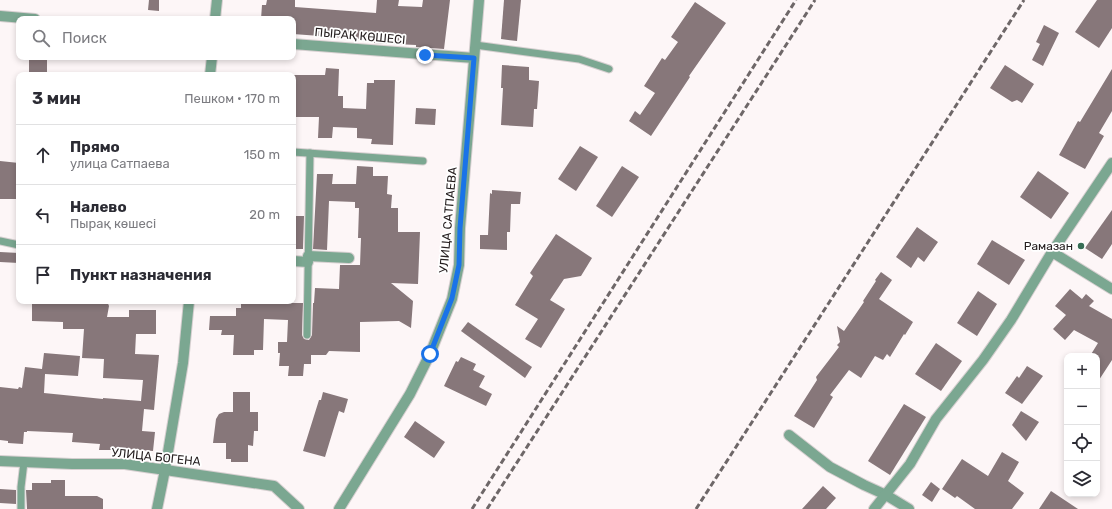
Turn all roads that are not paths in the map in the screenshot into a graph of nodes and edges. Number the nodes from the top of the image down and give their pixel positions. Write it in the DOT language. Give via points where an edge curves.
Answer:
graph roads {
  1 [pos="217,0"];
  2 [pos="479,0"];
  3 [pos="0,16"];
  4 [pos="215,16"];
  5 [pos="16,17"];
  6 [pos="296,44"];
  7 [pos="475,45"];
  8 [pos="474,58"];
  9 [pos="212,60"];
  10 [pos="609,69"];
  11 [pos="210,72"];
  12 [pos="296,152"];
  13 [pos="310,153"];
  14 [pos="424,161"];
  15 [pos="1112,163"];
  16 [pos="0,241"];
  17 [pos="16,244"];
  18 [pos="1052,252"];
  19 [pos="349,258"];
  20 [pos="308,259"];
  21 [pos="296,261"];
  22 [pos="1112,290"];
  23 [pos="189,304"];
  24 [pos="307,335"];
  25 [pos="789,435"];
  26 [pos="0,461"];
  27 [pos="24,462"];
  28 [pos="166,470"];
  29 [pos="886,495"];
  30 [pos="22,509"];
  31 [pos="157,509"];
  32 [pos="300,509"];
  33 [pos="339,509"];
  34 [pos="874,509"];
  35 [pos="909,509"];
  1 -- 4 [label="street"];
  2 -- 7 [label="street, УЛИЦА САТПАЕВА"];
  3 -- 5 [label="street"];
  6 -- 8 [label="street, ПЫРАҚ КӨШЕСІ"];
  7 -- 8 [label="street, УЛИЦА САТПАЕВА"];
  7 -- 10 [label="lane" via="580,59"];
  8 -- 33 [label="street, УЛИЦА САТПАЕВА" via="459,265 452,298 430,354 410,394"];
  9 -- 11 [label="street"];
  12 -- 13 [label="lane"];
  13 -- 14 [label="lane"];
  13 -- 20 [label="lane"];
  15 -- 18 [label="street"];
  16 -- 17 [label="lane"];
  18 -- 22 [label="street"];
  18 -- 29 [label="street" via="1011,320 936,419 910,464"];
  19 -- 20 [label="street"];
  20 -- 21 [label="street"];
  20 -- 24 [label="lane"];
  23 -- 28 [label="street" via="183,363"];
  25 -- 29 [label="street" via="830,467"];
  26 -- 27 [label="street, УЛИЦА БОГЕНА"];
  27 -- 28 [label="street, УЛИЦА БОГЕНА" via="125,464"];
  27 -- 30 [label="lane"];
  28 -- 31 [label="street"];
  28 -- 32 [label="street, УЛИЦА БОГЕНА" via="274,486"];
  29 -- 34 [label="street"];
  29 -- 35 [label="street"];
}
